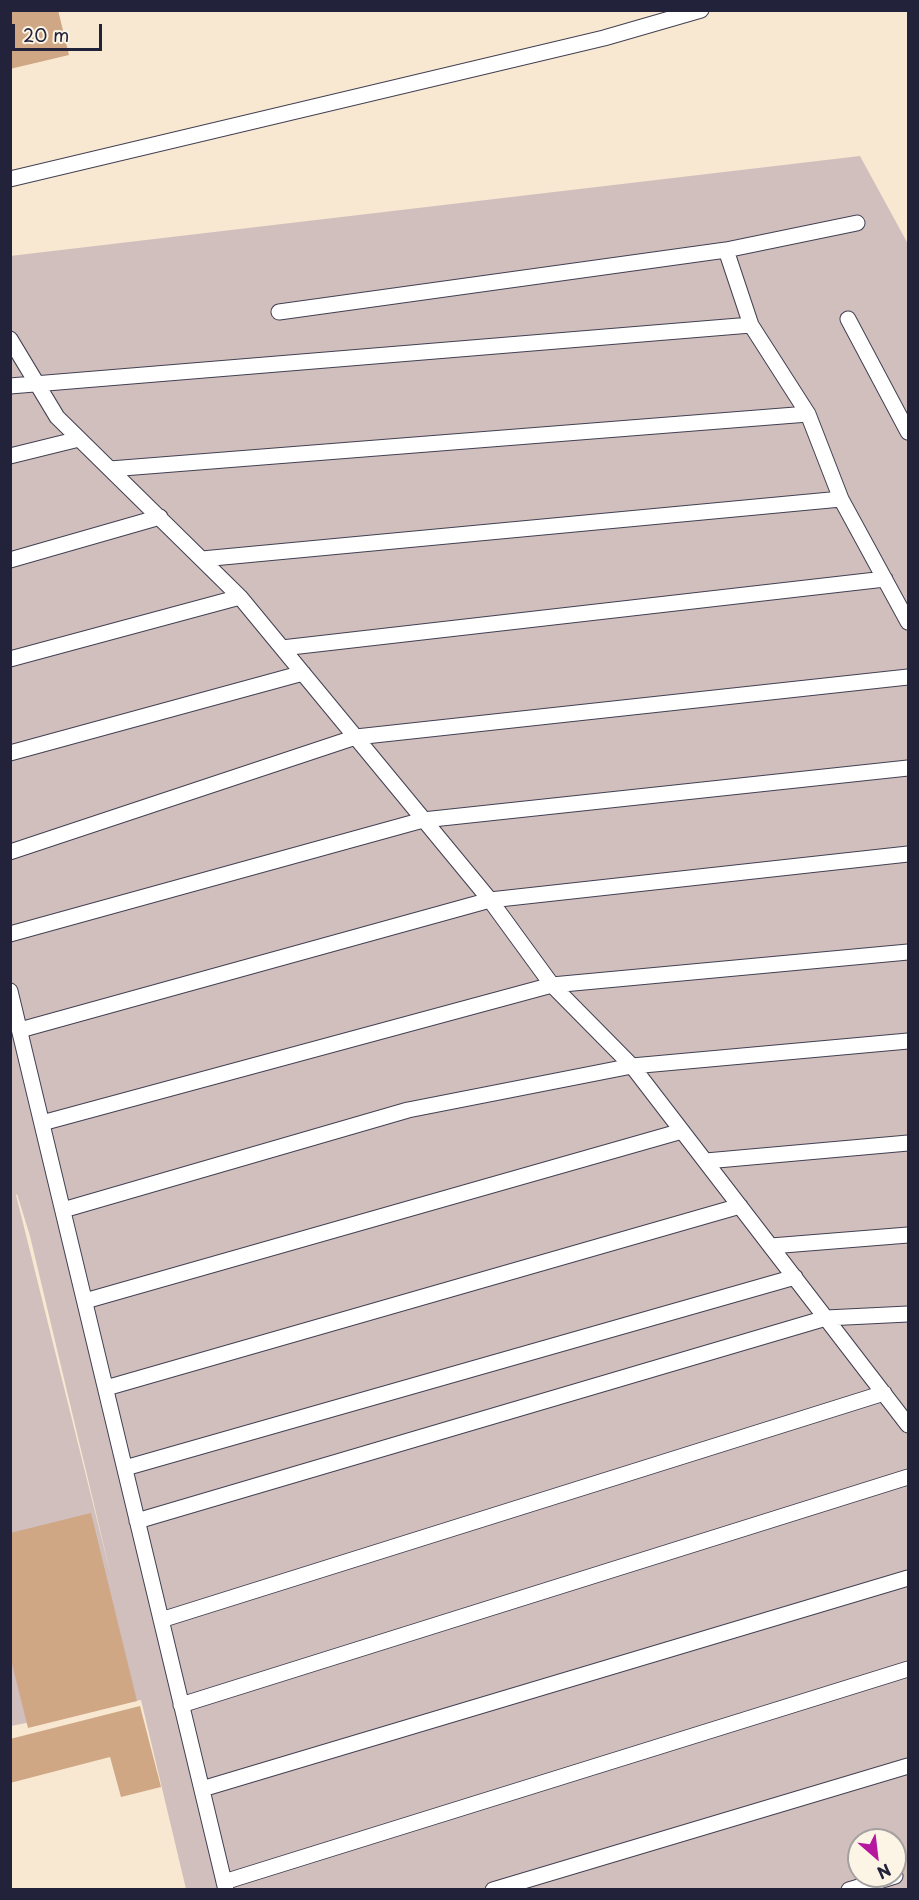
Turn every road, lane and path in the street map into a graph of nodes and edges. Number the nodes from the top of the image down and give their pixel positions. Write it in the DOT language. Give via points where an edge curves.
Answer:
graph roads {
  1 [pos="701,10"];
  2 [pos="10,179"];
  3 [pos="857,223"];
  4 [pos="726,250"];
  5 [pos="279,312"];
  6 [pos="848,319"];
  7 [pos="751,325"];
  8 [pos="10,339"];
  9 [pos="37,384"];
  10 [pos="10,386"];
  11 [pos="808,414"];
  12 [pos="909,432"];
  13 [pos="79,439"];
  14 [pos="10,456"];
  15 [pos="110,469"];
  16 [pos="841,499"];
  17 [pos="160,518"];
  18 [pos="202,559"];
  19 [pos="10,560"];
  20 [pos="885,579"];
  21 [pos="240,597"];
  22 [pos="909,622"];
  23 [pos="282,648"];
  24 [pos="10,659"];
  25 [pos="303,673"];
  26 [pos="909,677"];
  27 [pos="356,737"];
  28 [pos="10,753"];
  29 [pos="909,768"];
  30 [pos="423,820"];
  31 [pos="10,852"];
  32 [pos="909,854"];
  33 [pos="490,900"];
  34 [pos="10,934"];
  35 [pos="909,952"];
  36 [pos="552,985"];
  37 [pos="10,991"];
  38 [pos="20,1030"];
  39 [pos="909,1041"];
  40 [pos="632,1066"];
  41 [pos="42,1123"];
  42 [pos="682,1131"];
  43 [pos="909,1143"];
  44 [pos="706,1161"];
  45 [pos="740,1206"];
  46 [pos="63,1210"];
  47 [pos="909,1235"];
  48 [pos="771,1246"];
  49 [pos="795,1277"];
  50 [pos="85,1301"];
  51 [pos="909,1314"];
  52 [pos="826,1318"];
  53 [pos="106,1388"];
  54 [pos="884,1393"];
  55 [pos="909,1425"];
  56 [pos="125,1467"];
  57 [pos="909,1477"];
  58 [pos="137,1521"];
  59 [pos="909,1578"];
  60 [pos="161,1620"];
  61 [pos="909,1669"];
  62 [pos="182,1705"];
  63 [pos="909,1766"];
  64 [pos="202,1789"];
  65 [pos="225,1886"];
  66 [pos="493,1890"];
  1 -- 2 [label="lane" via="604,38"];
  3 -- 4 [label="lane"];
  4 -- 5 [label="lane"];
  4 -- 7 [label="lane"];
  6 -- 12 [label="lane"];
  7 -- 9 [label="lane"];
  7 -- 11 [label="lane"];
  8 -- 9 [label="lane"];
  9 -- 10 [label="lane"];
  9 -- 13 [label="lane" via="57,417"];
  11 -- 15 [label="lane"];
  11 -- 16 [label="lane"];
  13 -- 14 [label="lane"];
  13 -- 15 [label="lane"];
  15 -- 17 [label="lane"];
  16 -- 18 [label="lane"];
  16 -- 20 [label="lane"];
  17 -- 18 [label="lane"];
  17 -- 19 [label="lane"];
  18 -- 21 [label="lane"];
  20 -- 22 [label="lane"];
  20 -- 23 [label="lane"];
  21 -- 23 [label="lane"];
  21 -- 24 [label="lane"];
  23 -- 25 [label="lane"];
  25 -- 27 [label="lane"];
  25 -- 28 [label="lane"];
  26 -- 27 [label="lane"];
  27 -- 30 [label="lane"];
  27 -- 31 [label="lane"];
  29 -- 30 [label="lane"];
  30 -- 33 [label="lane"];
  30 -- 34 [label="lane"];
  32 -- 33 [label="lane"];
  33 -- 36 [label="lane"];
  33 -- 38 [label="lane"];
  35 -- 36 [label="lane"];
  36 -- 40 [label="lane"];
  36 -- 41 [label="lane"];
  37 -- 38 [label="lane"];
  38 -- 41 [label="lane"];
  39 -- 40 [label="lane"];
  40 -- 42 [label="lane"];
  40 -- 46 [label="lane" via="408,1110"];
  41 -- 46 [label="lane"];
  42 -- 44 [label="lane"];
  42 -- 50 [label="lane"];
  43 -- 44 [label="lane"];
  44 -- 45 [label="lane"];
  45 -- 48 [label="lane"];
  45 -- 53 [label="lane"];
  46 -- 50 [label="lane"];
  47 -- 48 [label="lane"];
  48 -- 49 [label="lane"];
  49 -- 52 [label="lane"];
  49 -- 56 [label="lane"];
  50 -- 53 [label="lane"];
  51 -- 52 [label="lane"];
  52 -- 54 [label="lane"];
  52 -- 58 [label="lane"];
  53 -- 56 [label="lane"];
  54 -- 55 [label="lane"];
  54 -- 60 [label="lane"];
  56 -- 58 [label="lane"];
  57 -- 62 [label="lane"];
  58 -- 60 [label="lane"];
  59 -- 64 [label="lane"];
  60 -- 62 [label="lane"];
  61 -- 65 [label="lane"];
  62 -- 64 [label="lane"];
  63 -- 66 [label="lane"];
  64 -- 65 [label="lane"];
}
